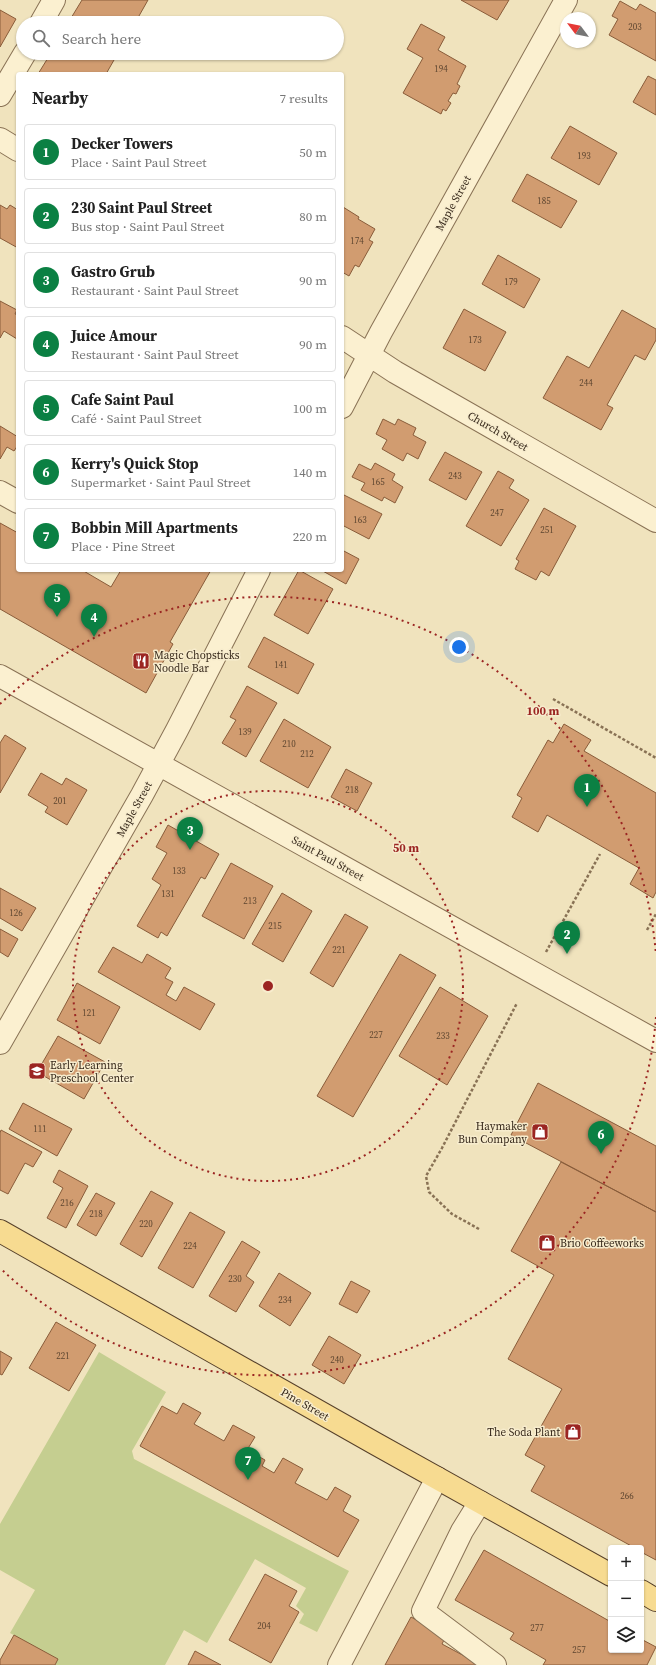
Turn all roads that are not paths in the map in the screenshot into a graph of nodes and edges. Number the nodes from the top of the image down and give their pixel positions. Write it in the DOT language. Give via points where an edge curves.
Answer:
graph roads {
  1 [pos="54,0"];
  2 [pos="566,0"];
  3 [pos="45,16"];
  4 [pos="20,60"];
  5 [pos="0,95"];
  6 [pos="0,139"];
  7 [pos="16,149"];
  8 [pos="344,338"];
  9 [pos="369,355"];
  10 [pos="344,403"];
  11 [pos="0,492"];
  12 [pos="16,501"];
  13 [pos="656,521"];
  14 [pos="258,572"];
  15 [pos="0,676"];
  16 [pos="159,764"];
  17 [pos="656,1041"];
  18 [pos="0,1043"];
  19 [pos="0,1231"];
  20 [pos="437,1478"];
  21 [pos="480,1502"];
  22 [pos="608,1573"];
  23 [pos="339,1665"];
  24 [pos="495,1665"];
  1 -- 3 [label="street"];
  2 -- 9 [label="street, Maple Street"];
  4 -- 5 [label="street"];
  6 -- 7 [label="street"];
  8 -- 9 [label="street, Church Street"];
  9 -- 10 [label="street, Maple Street"];
  9 -- 13 [label="street, Church Street"];
  11 -- 12 [label="street"];
  14 -- 16 [label="street, Maple Street"];
  15 -- 16 [label="street, Saint Paul Street"];
  16 -- 17 [label="street, Saint Paul Street"];
  16 -- 18 [label="street, Maple Street"];
  19 -- 20 [label="main road, Pine Street"];
  20 -- 21 [label="main road, Pine Street"];
  20 -- 23 [label="street"];
  21 -- 22 [label="main road, Pine Street"];
  21 -- 24 [label="street" via="462,1531 423,1611"];
}
